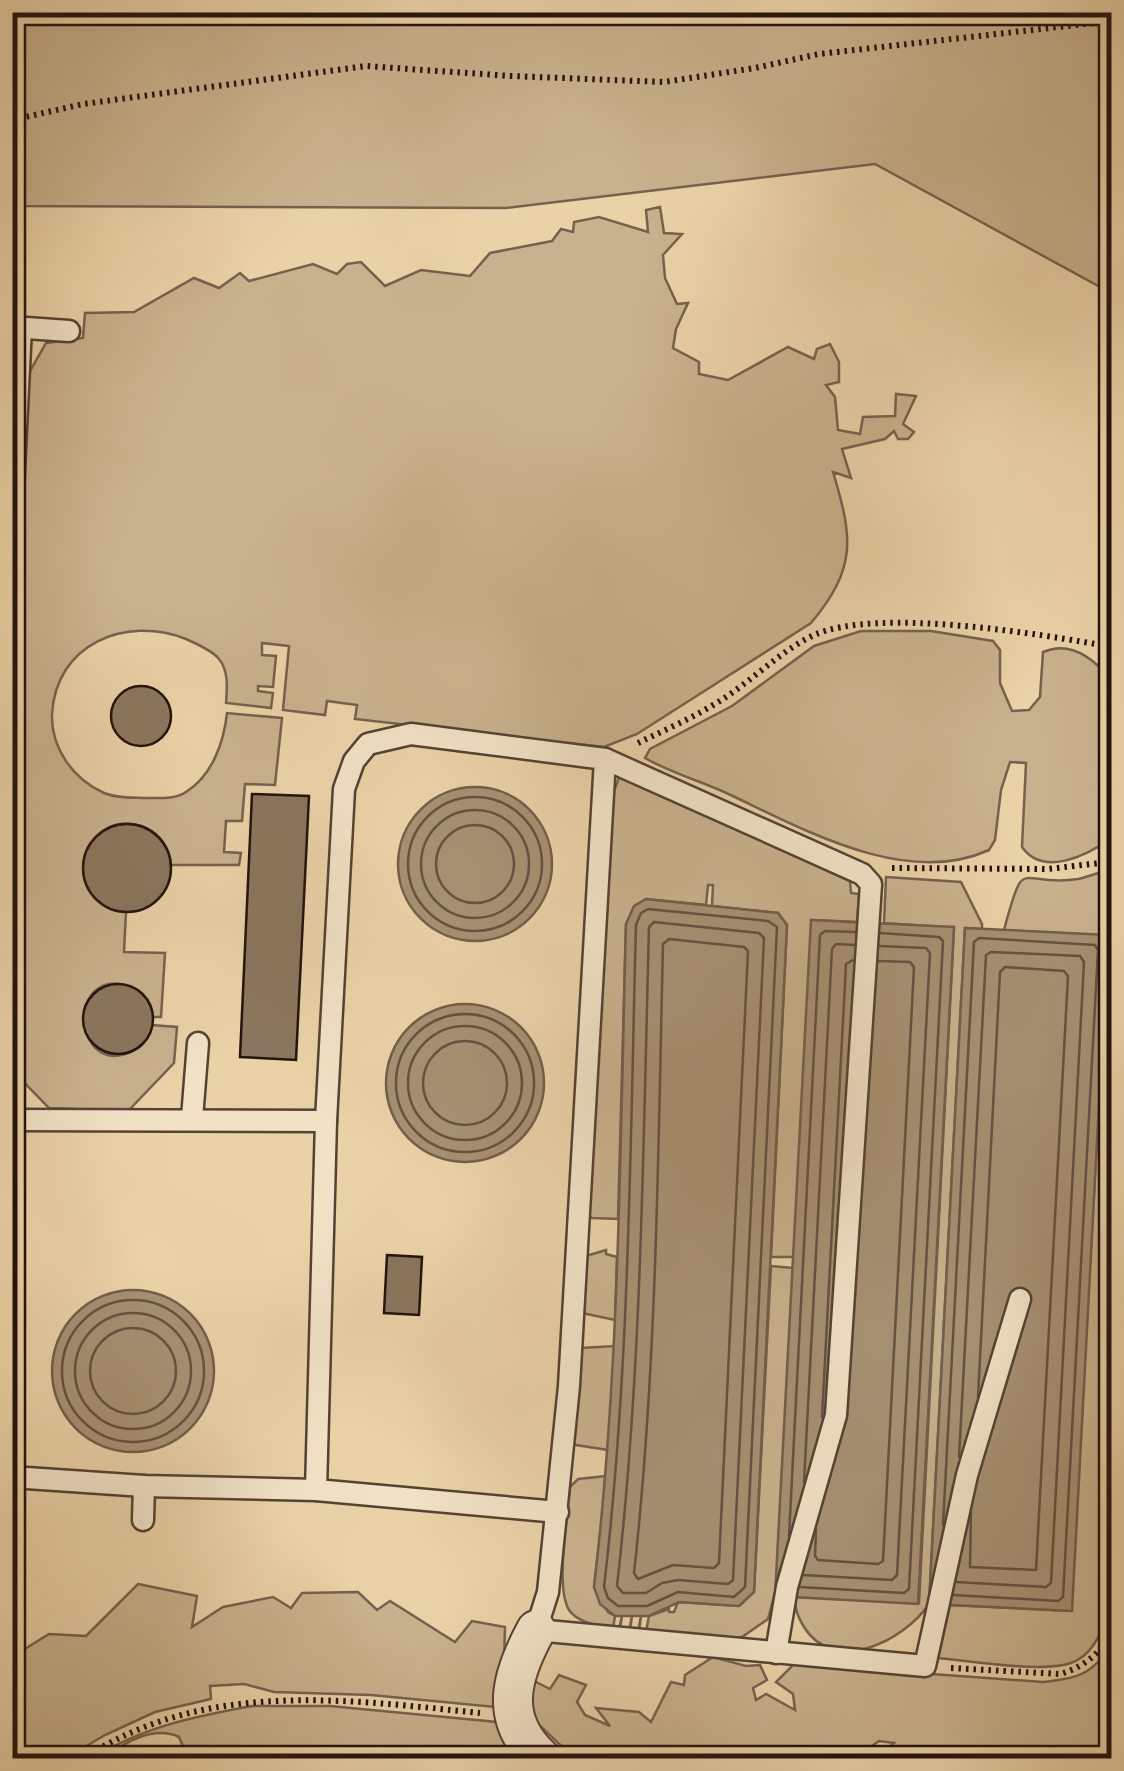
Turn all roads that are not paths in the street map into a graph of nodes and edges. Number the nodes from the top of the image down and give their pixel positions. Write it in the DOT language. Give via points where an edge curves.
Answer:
graph roads {
  1 [pos="17,327"];
  2 [pos="69,331"];
  3 [pos="12,510"];
  4 [pos="605,759"];
  5 [pos="198,1043"];
  6 [pos="192,1118"];
  7 [pos="12,1120"];
  8 [pos="326,1122"];
  9 [pos="1020,1299"];
  10 [pos="12,1477"];
  11 [pos="144,1486"];
  12 [pos="316,1490"];
  13 [pos="558,1512"];
  14 [pos="143,1520"];
  15 [pos="536,1630"];
  16 [pos="776,1653"];
  17 [pos="541,1758"];
  1 -- 2 [label="lane"];
  1 -- 3 [label="lane"];
  4 -- 8 [label="lane" via="411,734 368,744 354,760 344,790"];
  4 -- 13 [label="lane"];
  4 -- 16 [label="lane" via="870,880 836,1415 787,1586"];
  5 -- 6 [label="lane"];
  6 -- 7 [label="lane"];
  6 -- 8 [label="lane"];
  8 -- 12 [label="lane"];
  9 -- 16 [label="lane" via="968,1475 925,1666"];
  10 -- 11 [label="lane"];
  11 -- 12 [label="lane"];
  11 -- 14 [label="lane"];
  12 -- 13 [label="lane"];
  13 -- 15 [label="lane"];
  15 -- 16 [label="lane"];
  15 -- 17 [label="street" via="514,1678 514,1717"];
}
